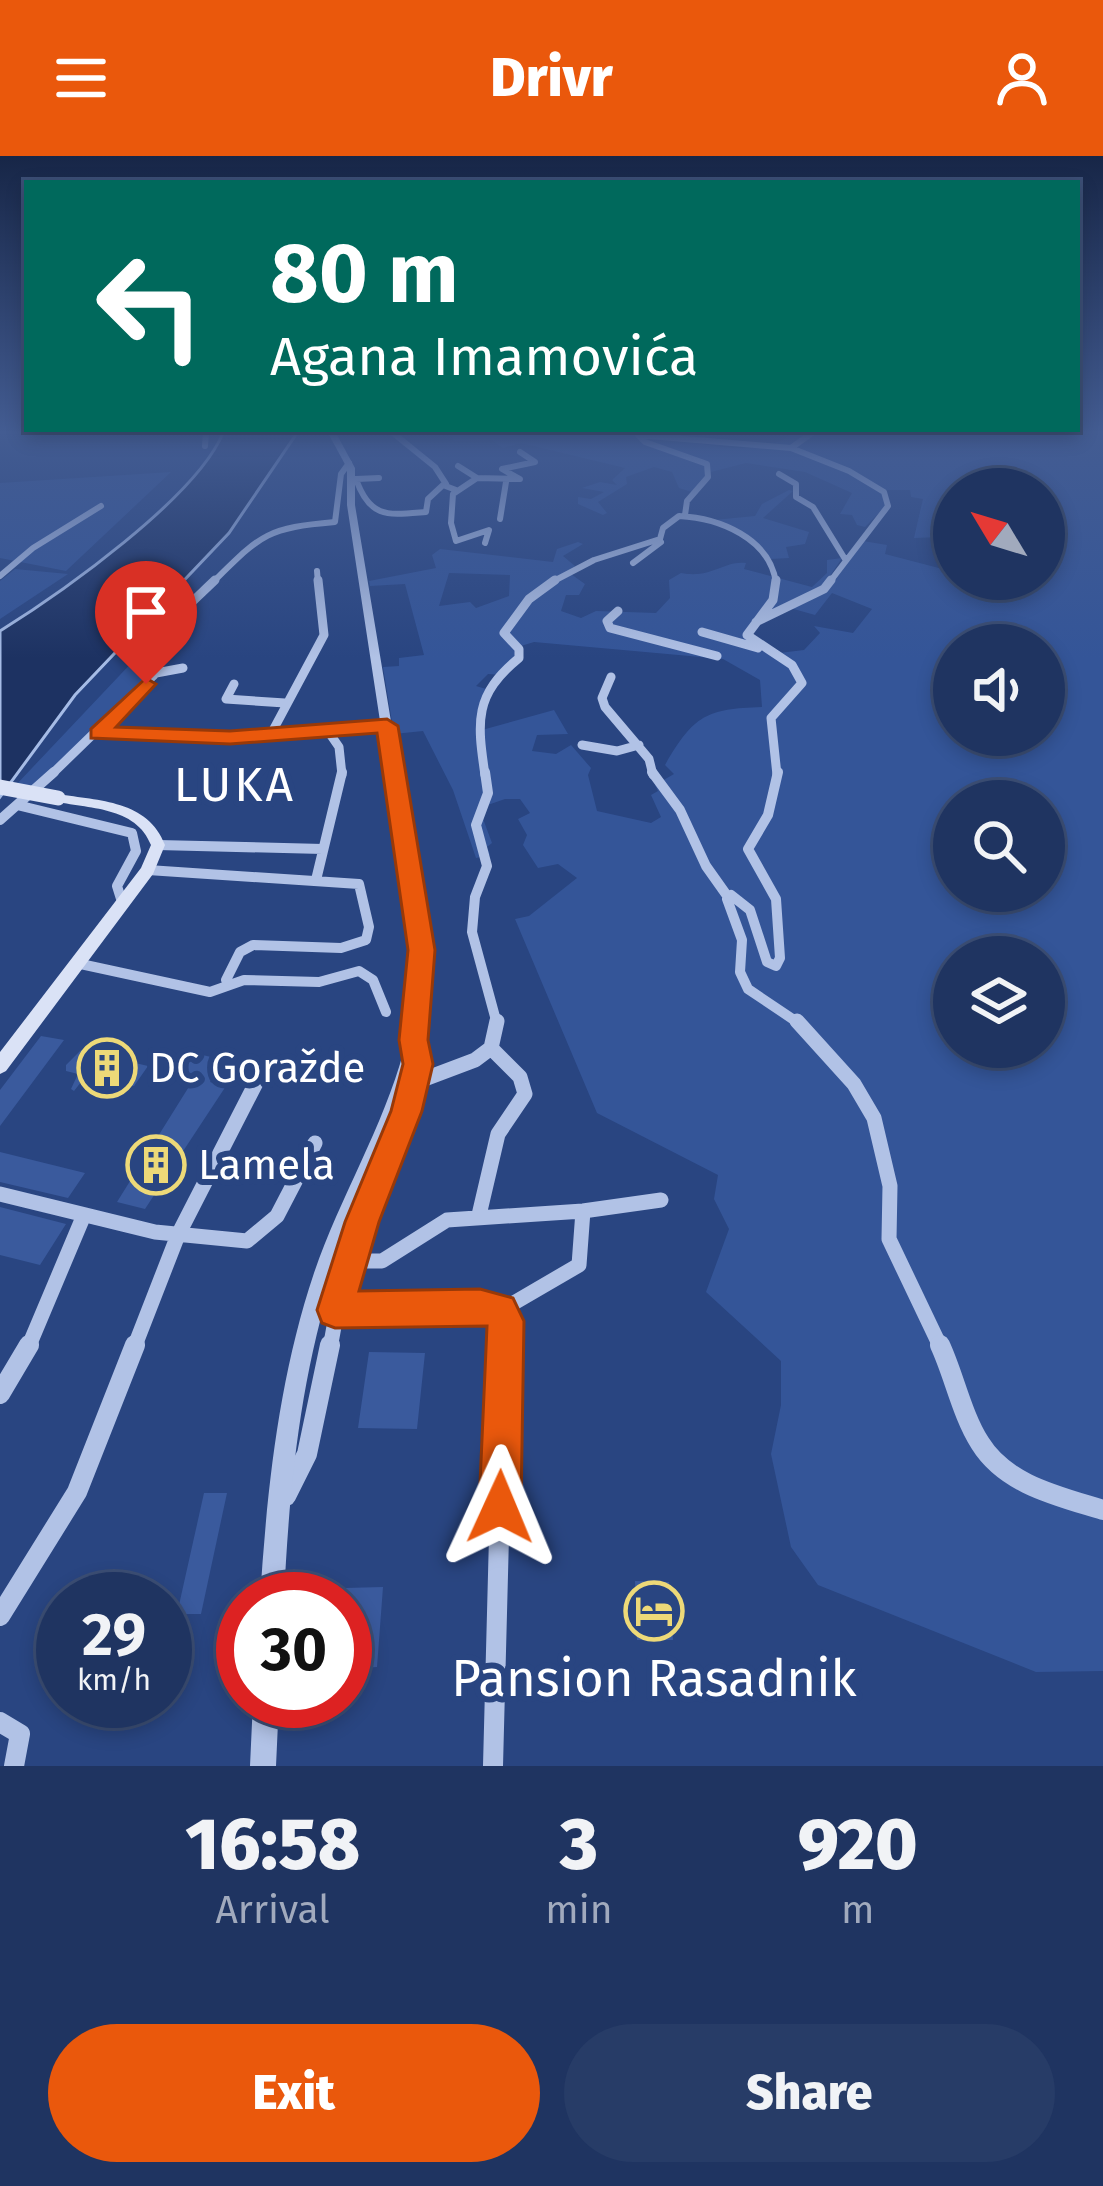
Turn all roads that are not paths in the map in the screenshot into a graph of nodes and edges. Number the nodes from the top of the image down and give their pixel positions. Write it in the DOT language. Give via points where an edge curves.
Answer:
graph roads {
  1 [pos="98,508"];
  2 [pos="336,508"];
  3 [pos="357,508"];
  4 [pos="373,508"];
  5 [pos="427,508"];
  6 [pos="453,508"];
  7 [pos="502,508"];
  8 [pos="686,508"];
  9 [pos="814,508"];
  10 [pos="885,508"];
  11 [pos="426,512"];
  12 [pos="686,515"];
  13 [pos="500,518"];
  14 [pos="423,524"];
  15 [pos="659,539"];
  16 [pos="485,543"];
  17 [pos="845,559"];
  18 [pos="0,560"];
  19 [pos="17,562"];
  20 [pos="633,563"];
  21 [pos="317,571"];
  22 [pos="0,576"];
  23 [pos="618,611"];
  24 [pos="755,622"];
  25 [pos="763,650"];
  26 [pos="183,668"];
  27 [pos="156,673"];
  28 [pos="611,677"];
  29 [pos="233,684"];
  30 [pos="285,704"];
  31 [pos="387,726"];
  32 [pos="98,733"];
  33 [pos="271,734"];
  34 [pos="330,734"];
  35 [pos="582,745"];
  36 [pos="639,745"];
  37 [pos="0,787"];
  38 [pos="36,789"];
  39 [pos="17,805"];
  40 [pos="41,810"];
  41 [pos="0,820"];
  42 [pos="158,845"];
  43 [pos="323,849"];
  44 [pos="148,870"];
  45 [pos="316,880"];
  46 [pos="728,897"];
  47 [pos="122,902"];
  48 [pos="76,963"];
  49 [pos="226,980"];
  50 [pos="386,1012"];
  51 [pos="414,1040"];
  52 [pos="491,1048"];
  53 [pos="0,1066"];
  54 [pos="259,1077"];
  55 [pos="413,1083"];
  56 [pos="315,1143"];
  57 [pos="0,1194"];
  58 [pos="661,1200"];
  59 [pos="583,1211"];
  60 [pos="479,1215"];
  61 [pos="84,1216"];
  62 [pos="178,1235"];
  63 [pos="348,1262"];
  64 [pos="335,1310"];
  65 [pos="500,1311"];
  66 [pos="0,1394"];
  67 [pos="1103,1510"];
  68 [pos="278,1511"];
  69 [pos="274,1572"];
  70 [pos="0,1616"];
  71 [pos="0,1722"];
  72 [pos="265,1728"];
  73 [pos="18,1755"];
  74 [pos="263,1766"];
  75 [pos="494,1766"];
  1 -- 19 [label="street"];
  2 -- 27 [label="street" via="334,522 261,535 169,624"];
  3 -- 31 [label="street"];
  4 -- 11 [label="street" via="393,516"];
  5 -- 11 [label="street"];
  6 -- 16 [label="street" via="456,541 489,530"];
  7 -- 13 [label="street"];
  8 -- 12 [label="street"];
  9 -- 17 [label="street"];
  10 -- 17 [label="street"];
  11 -- 14 [label="street"];
  12 -- 15 [label="street" via="668,522"];
  12 -- 24 [label="street" via="739,534 770,562 775,594"];
  15 -- 20 [label="street"];
  15 -- 52 [label="street" via="578,566 538,592 504,633 519,658 491,681 478,729 488,793 476,825 487,866 472,932 497,1022"];
  17 -- 24 [label="street" via="824,590"];
  18 -- 19 [label="street"];
  19 -- 22 [label="street"];
  21 -- 30 [label="street" via="324,635"];
  23 -- 25 [label="street" via="606,624 620,631 717,656 700,633"];
  24 -- 25 [label="street" via="747,635"];
  25 -- 46 [label="street" via="792,665 802,683 771,718 780,774 748,849 776,899 776,966 762,955 751,910"];
  26 -- 27 [label="street"];
  27 -- 32 [label="street"];
  28 -- 36 [label="street" via="605,707"];
  29 -- 30 [label="street" via="226,699"];
  30 -- 33 [label="street"];
  31 -- 34 [label="street"];
  31 -- 51 [label="street" via="422,950"];
  32 -- 33 [label="street"];
  32 -- 38 [label="street"];
  33 -- 34 [label="street"];
  34 -- 43 [label="street" via="344,760"];
  35 -- 36 [label="street"];
  36 -- 46 [label="street"];
  37 -- 42 [label="main road, bridge" via="139,816"];
  38 -- 39 [label="street"];
  38 -- 40 [label="street"];
  39 -- 40 [label="street"];
  39 -- 41 [label="street"];
  40 -- 47 [label="street" via="132,832 136,851 117,886"];
  42 -- 43 [label="street"];
  42 -- 44 [label="main road"];
  43 -- 45 [label="street"];
  44 -- 45 [label="street"];
  44 -- 47 [label="main road"];
  45 -- 49 [label="street" via="359,884 366,940 341,948 253,945 240,952"];
  46 -- 67 [label="street" via="748,989 805,1028 874,1118 890,1186 889,1239 978,1441 1004,1472"];
  47 -- 48 [label="main road"];
  48 -- 49 [label="street" via="210,992"];
  48 -- 53 [label="main road"];
  49 -- 50 [label="street" via="322,984 358,970 373,980"];
  51 -- 55 [label="street"];
  51 -- 68 [label="street" via="323,1274"];
  52 -- 55 [label="street"];
  52 -- 60 [label="street" via="520,1077 525,1094 498,1134"];
  54 -- 62 [label="street"];
  55 -- 63 [label="street"];
  56 -- 62 [label="street" via="261,1233 247,1240"];
  57 -- 61 [label="street"];
  58 -- 59 [label="street"];
  59 -- 60 [label="street"];
  59 -- 65 [label="street" via="580,1265"];
  60 -- 63 [label="street" via="447,1220 382,1261"];
  61 -- 62 [label="street"];
  61 -- 66 [label="street" via="37,1333"];
  62 -- 70 [label="street" via="76,1492"];
  63 -- 64 [label="street"];
  64 -- 65 [label="street"];
  64 -- 68 [label="street" via="307,1454"];
  65 -- 75 [label="street"];
  68 -- 69 [label="street"];
  71 -- 73 [label="street" via="20,1734"];
  72 -- 74 [label="street"];
}
